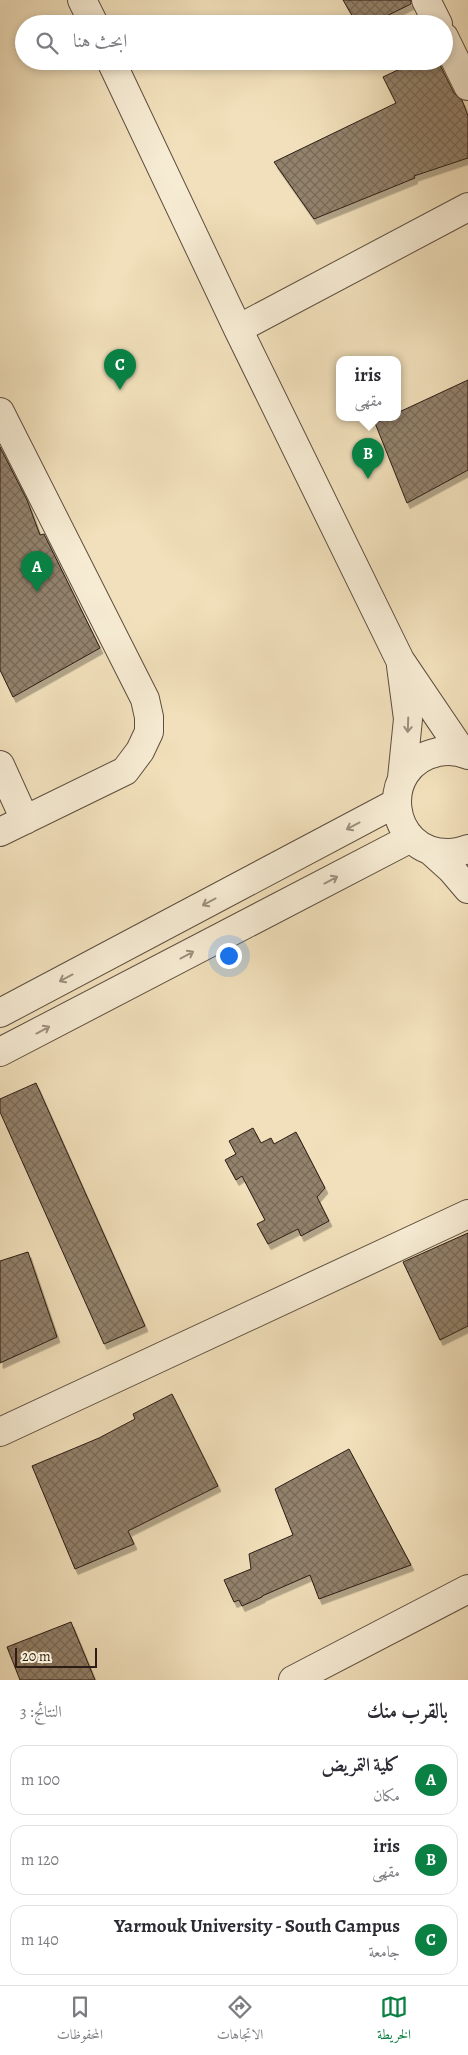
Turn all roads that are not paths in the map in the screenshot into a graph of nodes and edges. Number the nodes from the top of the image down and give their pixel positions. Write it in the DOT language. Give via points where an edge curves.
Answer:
graph roads {
  1 [pos="82,0"];
  2 [pos="426,0"];
  3 [pos="90,15"];
  4 [pos="434,15"];
  5 [pos="453,55"];
  6 [pos="116,70"];
  7 [pos="468,86"];
  8 [pos="468,207"];
  9 [pos="238,329"];
  10 [pos="0,412"];
  11 [pos="400,660"];
  12 [pos="466,754"];
  13 [pos="0,766"];
  14 [pos="399,791"];
  15 [pos="25,820"];
  16 [pos="0,832"];
  17 [pos="421,844"];
  18 [pos="468,849"];
  19 [pos="468,889"];
  20 [pos="0,1013"];
  21 [pos="0,1052"];
  22 [pos="468,1214"];
  23 [pos="0,1432"];
  24 [pos="468,1589"];
  25 [pos="293,1680"];
  1 -- 3 [label="street"];
  2 -- 4 [label="street"];
  5 -- 7 [label="street"];
  6 -- 9 [label="street"];
  8 -- 9 [label="street"];
  9 -- 11 [label="street"];
  10 -- 15 [label="street" via="145,699 149,717 148,732 140,751 125,771"];
  11 -- 12 [label="street"];
  11 -- 14 [label="street, one-way" via="408,719"];
  12 -- 14 [label="street" via="446,751 428,754 413,764"];
  13 -- 15 [label="street"];
  14 -- 17 [label="street" via="400,822"];
  14 -- 20 [label="street, one-way"];
  15 -- 16 [label="street"];
  17 -- 18 [label="street" via="450,853"];
  17 -- 19 [label="street" via="451,869"];
  21 -- 17 [label="street, one-way"];
  22 -- 23 [label="street"];
  24 -- 25 [label="street"];
}
